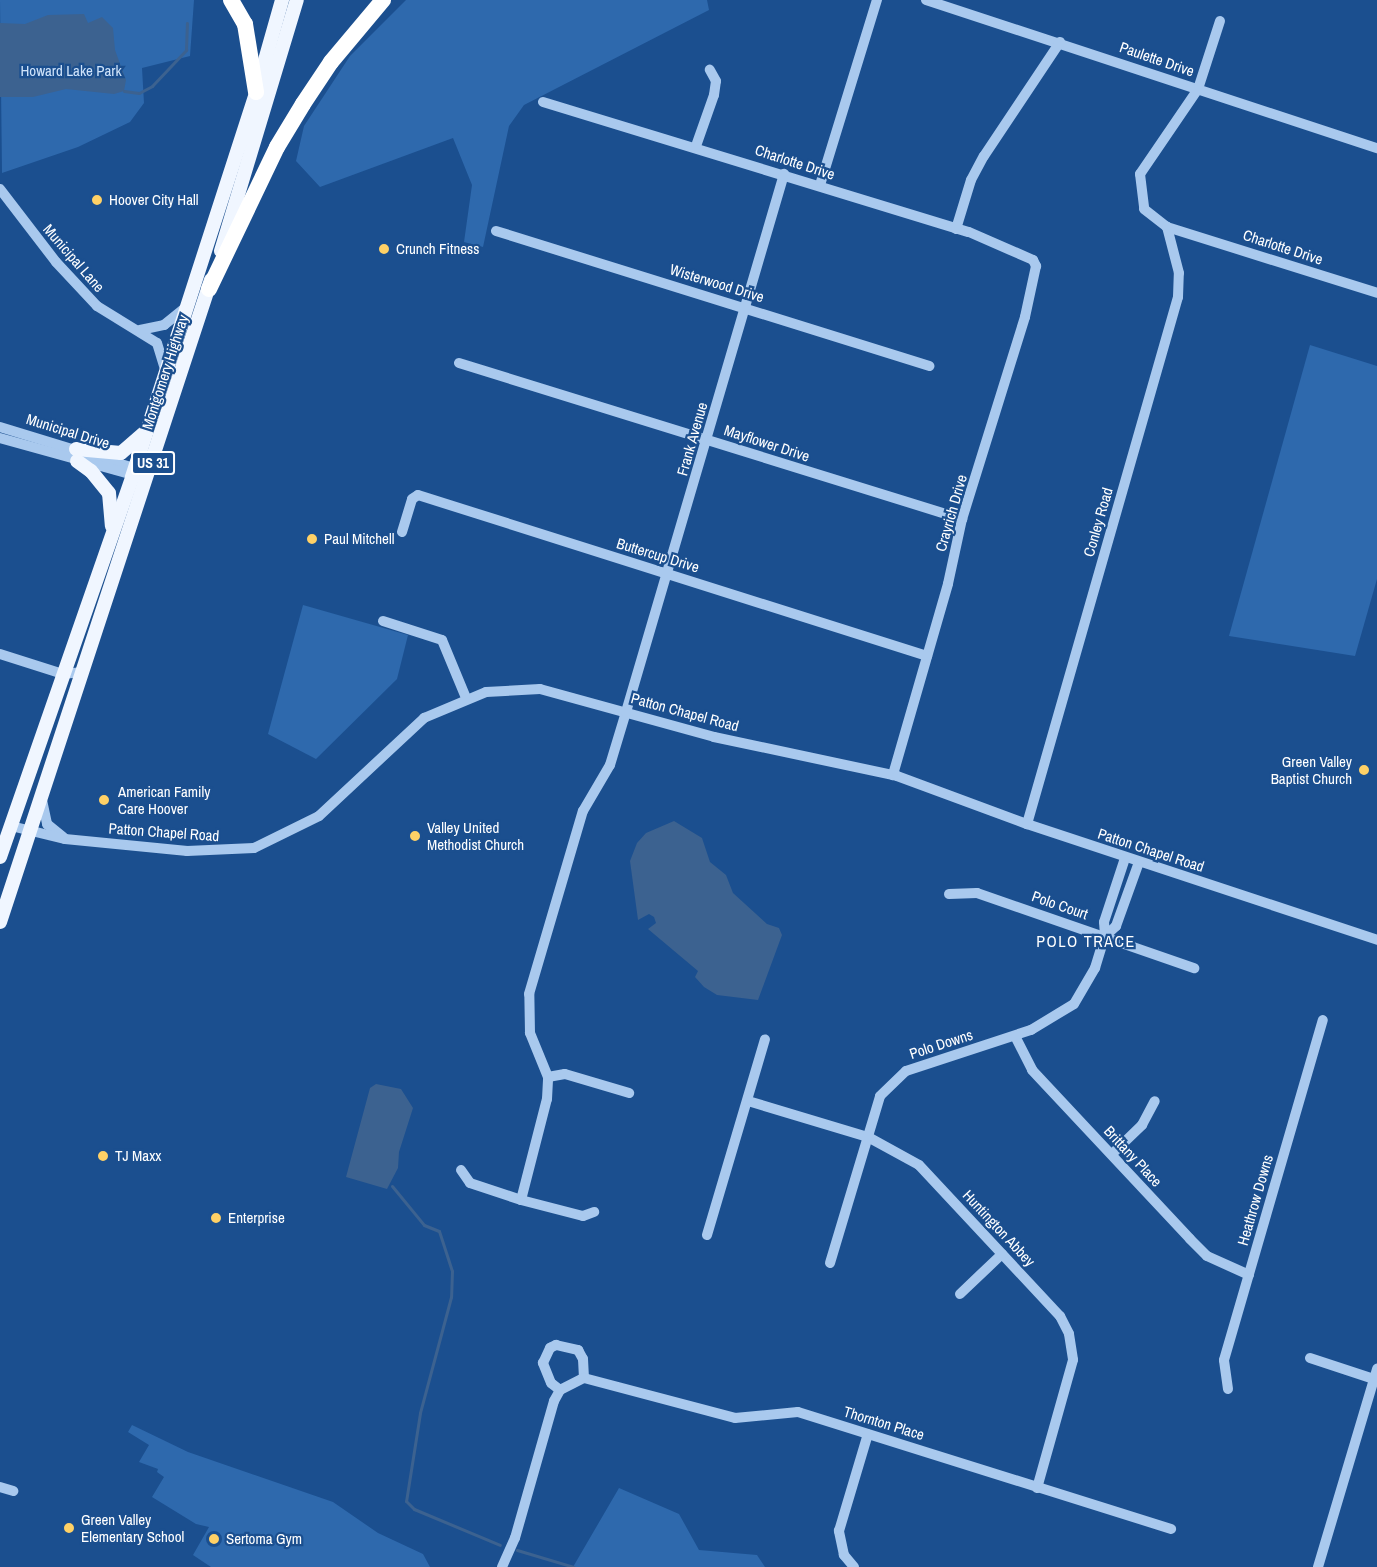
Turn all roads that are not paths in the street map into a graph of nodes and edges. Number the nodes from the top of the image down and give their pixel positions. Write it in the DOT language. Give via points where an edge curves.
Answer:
graph roads {
  1 [pos="231,0"];
  2 [pos="282,0"];
  3 [pos="297,0"];
  4 [pos="383,0"];
  5 [pos="877,0"];
  6 [pos="926,0"];
  7 [pos="1220,21"];
  8 [pos="1060,42"];
  9 [pos="710,70"];
  10 [pos="1198,90"];
  11 [pos="256,92"];
  12 [pos="543,102"];
  13 [pos="696,146"];
  14 [pos="1377,148"];
  15 [pos="784,174"];
  16 [pos="820,185"];
  17 [pos="0,189"];
  18 [pos="1167,227"];
  19 [pos="956,229"];
  20 [pos="496,231"];
  21 [pos="1033,260"];
  22 [pos="208,289"];
  23 [pos="1377,293"];
  24 [pos="185,308"];
  25 [pos="746,308"];
  26 [pos="140,330"];
  27 [pos="459,363"];
  28 [pos="929,366"];
  29 [pos="165,370"];
  30 [pos="0,427"];
  31 [pos="148,428"];
  32 [pos="0,438"];
  33 [pos="707,439"];
  34 [pos="76,455"];
  35 [pos="134,472"];
  36 [pos="150,475"];
  37 [pos="962,519"];
  38 [pos="402,532"];
  39 [pos="113,533"];
  40 [pos="668,574"];
  41 [pos="383,621"];
  42 [pos="0,654"];
  43 [pos="927,656"];
  44 [pos="81,672"];
  45 [pos="63,674"];
  46 [pos="466,698"];
  47 [pos="626,712"];
  48 [pos="893,775"];
  49 [pos="41,797"];
  50 [pos="1027,824"];
  51 [pos="11,826"];
  52 [pos="30,832"];
  53 [pos="65,839"];
  54 [pos="0,857"];
  55 [pos="1125,858"];
  56 [pos="1139,862"];
  57 [pos="949,894"];
  58 [pos="0,922"];
  59 [pos="1105,936"];
  60 [pos="1377,940"];
  61 [pos="1194,968"];
  62 [pos="1323,1020"];
  63 [pos="1015,1036"];
  64 [pos="765,1039"];
  65 [pos="548,1077"];
  66 [pos="629,1093"];
  67 [pos="748,1101"];
  68 [pos="1155,1101"];
  69 [pos="868,1137"];
  70 [pos="1112,1154"];
  71 [pos="461,1170"];
  72 [pos="521,1200"];
  73 [pos="594,1212"];
  74 [pos="707,1235"];
  75 [pos="1002,1254"];
  76 [pos="830,1263"];
  77 [pos="1249,1275"];
  78 [pos="960,1294"];
  79 [pos="1310,1358"];
  80 [pos="1376,1376"];
  81 [pos="584,1378"];
  82 [pos="1228,1389"];
  83 [pos="560,1390"];
  84 [pos="868,1434"];
  85 [pos="0,1486"];
  86 [pos="1037,1488"];
  87 [pos="13,1491"];
  88 [pos="1171,1529"];
  89 [pos="502,1567"];
  90 [pos="854,1567"];
  91 [pos="1318,1567"];
  1 -- 11 [label="highway" via="245,24"];
  2 -- 11 [label="main road, Montgomery Highway / US 31"];
  3 -- 22 [label="main road, Montgomery Highway / US 31"];
  4 -- 22 [label="highway" via="331,62 303,104 277,147"];
  5 -- 16 [label="street"];
  6 -- 8 [label="street, Paulette Drive"];
  7 -- 10 [label="street, Charlotte Drive"];
  8 -- 10 [label="street, Paulette Drive"];
  8 -- 19 [label="street" via="984,156 971,180"];
  9 -- 13 [label="street" via="716,81 714,95"];
  10 -- 14 [label="street, Paulette Drive"];
  10 -- 18 [label="street, Charlotte Drive" via="1140,174 1144,209"];
  11 -- 24 [label="main road, Montgomery Highway / US 31"];
  12 -- 13 [label="street, Charlotte Drive"];
  13 -- 15 [label="street, Charlotte Drive"];
  15 -- 16 [label="street, Charlotte Drive"];
  15 -- 25 [label="street, Frank Avenue"];
  16 -- 19 [label="street, Charlotte Drive"];
  17 -- 26 [label="street, Municipal Lane" via="60,268 96,306"];
  18 -- 23 [label="street, Charlotte Drive"];
  18 -- 50 [label="street, Conley Road" via="1179,273 1178,297"];
  19 -- 21 [label="street, Charlotte Drive"];
  20 -- 25 [label="street, Wisterwood Drive"];
  21 -- 37 [label="street, Crayrich Drive" via="1036,266 1025,317"];
  22 -- 36 [label="main road, Montgomery Highway / US 31"];
  24 -- 26 [label="street" via="164,325"];
  24 -- 29 [label="main road, Montgomery Highway / US 31"];
  25 -- 28 [label="street, Wisterwood Drive"];
  25 -- 33 [label="street, Frank Avenue"];
  26 -- 29 [label="street, Municipal Lane" via="161,348"];
  27 -- 33 [label="street, Mayflower Drive"];
  29 -- 31 [label="main road, Montgomery Highway / US 31"];
  30 -- 34 [label="street, Municipal Drive"];
  31 -- 34 [label="main road" via="121,453"];
  31 -- 35 [label="main road, Montgomery Highway / US 31"];
  32 -- 34 [label="street, Municipal Drive"];
  33 -- 37 [label="street, Mayflower Drive"];
  33 -- 40 [label="street, Frank Avenue"];
  34 -- 35 [label="street, Municipal Drive"];
  34 -- 39 [label="main road" via="109,493"];
  35 -- 36 [label="street, Municipal Drive"];
  35 -- 39 [label="main road, Montgomery Highway / US 31"];
  36 -- 44 [label="main road, Montgomery Highway / US 31"];
  37 -- 43 [label="street, Crayrich Drive"];
  38 -- 40 [label="street, Buttercup Drive" via="412,499 418,495"];
  39 -- 45 [label="main road, Montgomery Highway / US 31"];
  40 -- 43 [label="street, Buttercup Drive"];
  40 -- 47 [label="street, Frank Avenue"];
  41 -- 46 [label="street" via="442,640"];
  42 -- 45 [label="street"];
  43 -- 48 [label="street, Crayrich Drive"];
  44 -- 45 [label="street"];
  44 -- 49 [label="main road, Montgomery Highway / US 31"];
  45 -- 51 [label="main road, Montgomery Highway / US 31"];
  46 -- 47 [label="street, Patton Chapel Road" via="505,690 540,689"];
  46 -- 53 [label="street, Patton Chapel Road" via="406,731 319,816 274,842 211,853"];
  47 -- 48 [label="street, Patton Chapel Road" via="714,737"];
  47 -- 65 [label="street, Frank Avenue" via="610,765 583,811 528,994 530,1033"];
  48 -- 50 [label="street, Patton Chapel Road"];
  49 -- 52 [label="main road, Montgomery Highway / US 31"];
  49 -- 53 [label="street" via="47,824"];
  50 -- 55 [label="street, Patton Chapel Road"];
  51 -- 52 [label="street, Patton Chapel Road"];
  51 -- 54 [label="main road, Montgomery Highway / US 31"];
  52 -- 53 [label="street, Patton Chapel Road"];
  52 -- 58 [label="main road, Montgomery Highway / US 31"];
  55 -- 56 [label="street, Patton Chapel Road"];
  55 -- 59 [label="street, Polo Downs" via="1104,922"];
  56 -- 59 [label="street, Polo Downs" via="1116,926"];
  56 -- 60 [label="street, Patton Chapel Road"];
  57 -- 59 [label="street, Polo Court" via="977,893"];
  59 -- 61 [label="street, Polo Court"];
  59 -- 63 [label="street, Polo Downs" via="1085,991 1074,1004"];
  62 -- 77 [label="street, Heathrow Downs"];
  63 -- 69 [label="street, Polo Downs" via="906,1071 880,1096"];
  63 -- 70 [label="street, Brittany Place" via="1032,1070"];
  64 -- 67 [label="street"];
  65 -- 66 [label="street" via="565,1074"];
  65 -- 72 [label="street" via="547,1099"];
  67 -- 69 [label="street, Huntington Abbey"];
  67 -- 74 [label="street"];
  68 -- 70 [label="street" via="1142,1125"];
  69 -- 75 [label="street, Huntington Abbey" via="919,1165"];
  69 -- 76 [label="street, Polo Downs"];
  70 -- 77 [label="street, Brittany Place" via="1207,1256"];
  71 -- 72 [label="street" via="470,1183"];
  72 -- 73 [label="street" via="583,1216"];
  75 -- 78 [label="street"];
  75 -- 86 [label="street, Huntington Abbey" via="1060,1316 1071,1347 1070,1377"];
  77 -- 82 [label="street, Heathrow Downs" via="1224,1360"];
  79 -- 80 [label="street"];
  80 -- 91 [label="street"];
  81 -- 83 [label="street"];
  81 -- 83 [label="street" via="583,1359 578,1350 556,1345 550,1348 543,1363 551,1383"];
  81 -- 84 [label="street, Thornton Place" via="735,1418 786,1411"];
  83 -- 89 [label="street" via="515,1538"];
  84 -- 86 [label="street, Thornton Place"];
  84 -- 90 [label="street" via="839,1532 844,1555"];
  85 -- 87 [label="street"];
  86 -- 88 [label="street, Thornton Place"];
}
